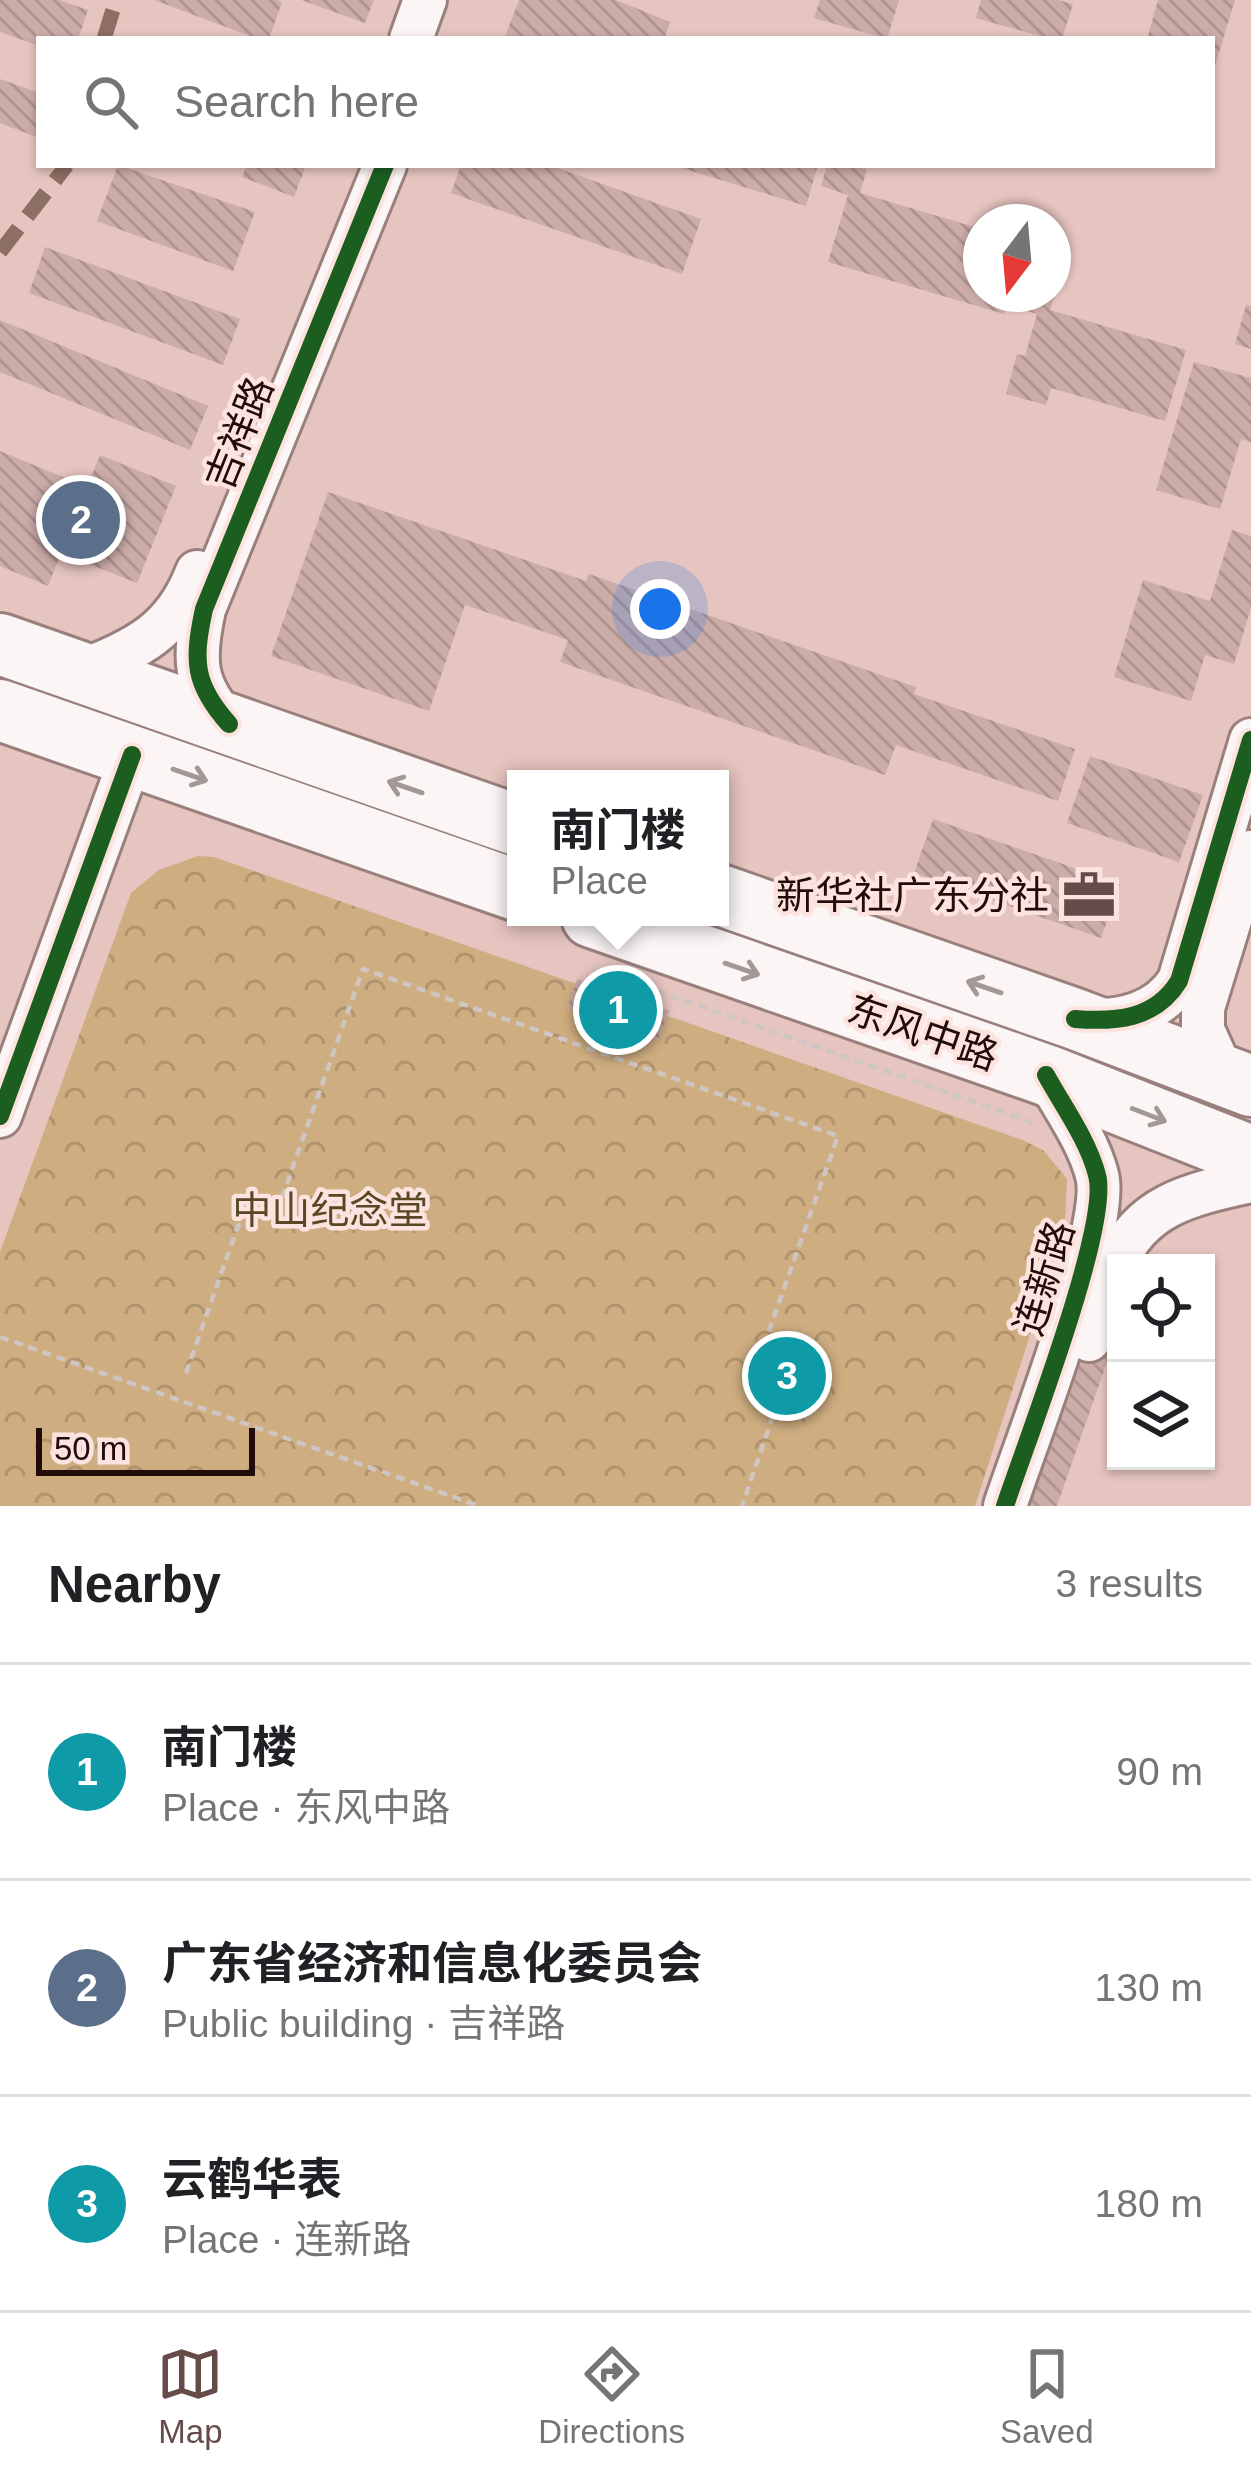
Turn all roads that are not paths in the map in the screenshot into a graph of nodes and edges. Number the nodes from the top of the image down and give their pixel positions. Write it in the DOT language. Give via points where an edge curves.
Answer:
graph roads {
  1 [pos="425,0"];
  2 [pos="452,0"];
  3 [pos="411,36"];
  4 [pos="438,36"];
  5 [pos="360,168"];
  6 [pos="384,168"];
  7 [pos="0,644"];
  8 [pos="82,671"];
  9 [pos="0,710"];
  10 [pos="229,724"];
  11 [pos="1251,740"];
  12 [pos="131,755"];
  13 [pos="507,822"];
  14 [pos="1251,852"];
  15 [pos="507,887"];
  16 [pos="729,898"];
  17 [pos="621,944"];
  18 [pos="1075,1019"];
  19 [pos="1046,1075"];
  20 [pos="1237,1080"];
  21 [pos="0,1116"];
  22 [pos="1251,1156"];
  23 [pos="1251,1181"];
  24 [pos="1121,1254"];
  25 [pos="1107,1289"];
  26 [pos="1005,1506"];
  27 [pos="1033,1506"];
  1 -- 3 [label="street"];
  2 -- 4 [label="street"];
  5 -- 8 [label="street, 吉祥路" via="186,601 147,640"];
  6 -- 10 [label="street, 吉祥路" via="204,609 199,677"];
  7 -- 8 [label="highway"];
  8 -- 10 [label="highway"];
  9 -- 12 [label="highway"];
  13 -- 10 [label="highway, one-way"];
  11 -- 18 [label="street" via="1173,992 1115,1022"];
  12 -- 15 [label="highway, one-way"];
  12 -- 21 [label="street"];
  14 -- 20 [label="street" via="1203,1008 1203,1030"];
  18 -- 16 [label="highway, 东风中路, one-way"];
  17 -- 19 [label="highway, 东风中路, one-way"];
  18 -- 20 [label="highway, 东风中路"];
  19 -- 22 [label="highway, 东风中路, one-way"];
  19 -- 26 [label="street, 连新路" via="1088,1152 1101,1199"];
  23 -- 24 [label="street, 连新路" via="1151,1214"];
  25 -- 27 [label="street, 连新路"];
}
